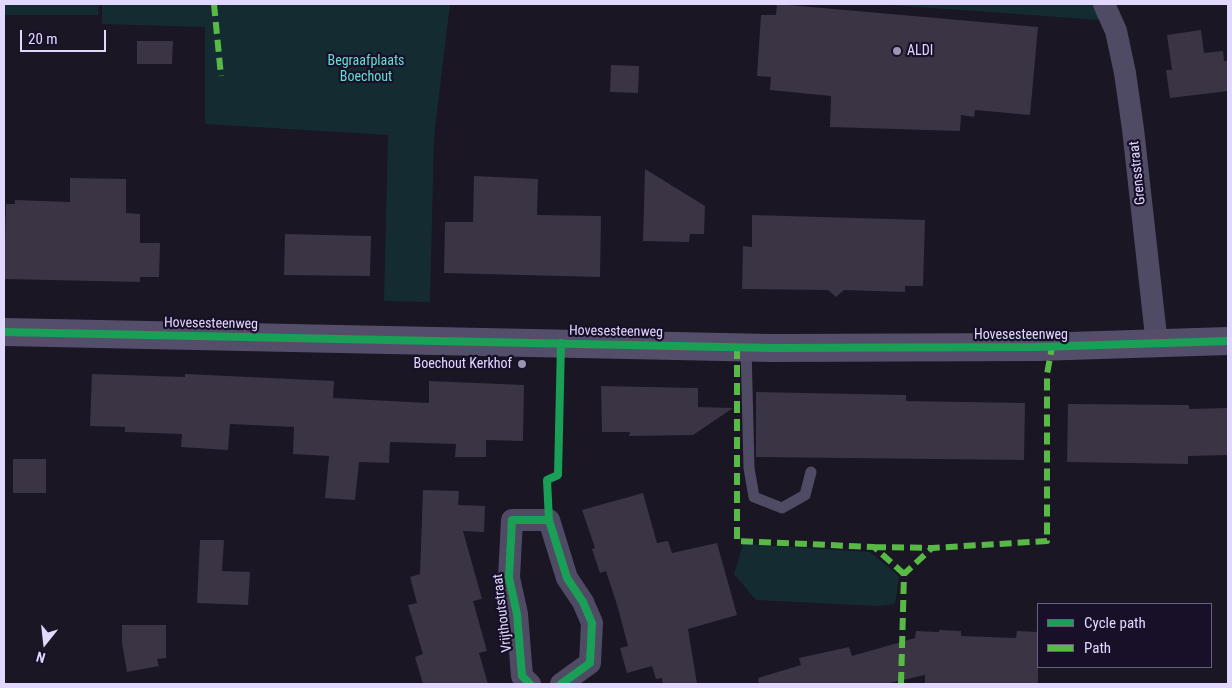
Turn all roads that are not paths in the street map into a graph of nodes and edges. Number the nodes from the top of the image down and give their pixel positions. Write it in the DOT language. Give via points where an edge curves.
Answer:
graph roads {
  1 [pos="1104,4"];
  2 [pos="4,332"];
  3 [pos="1228,341"];
  4 [pos="1157,345"];
  5 [pos="746,347"];
  6 [pos="811,472"];
  7 [pos="530,684"];
  8 [pos="562,684"];
  1 -- 4 [label="street, Grensstraat" via="1116,31 1125,73"];
  2 -- 5 [label="street, Hovesesteenweg"];
  3 -- 4 [label="street, Hovesesteenweg"];
  4 -- 5 [label="street, Hovesesteenweg"];
  5 -- 6 [label="lane" via="749,468 754,497 782,508 805,495"];
  7 -- 8 [label="street, Vrijthoutstraat" via="522,676 517,614 509,578 512,520 549,520 567,578 592,623 590,663"];
}
